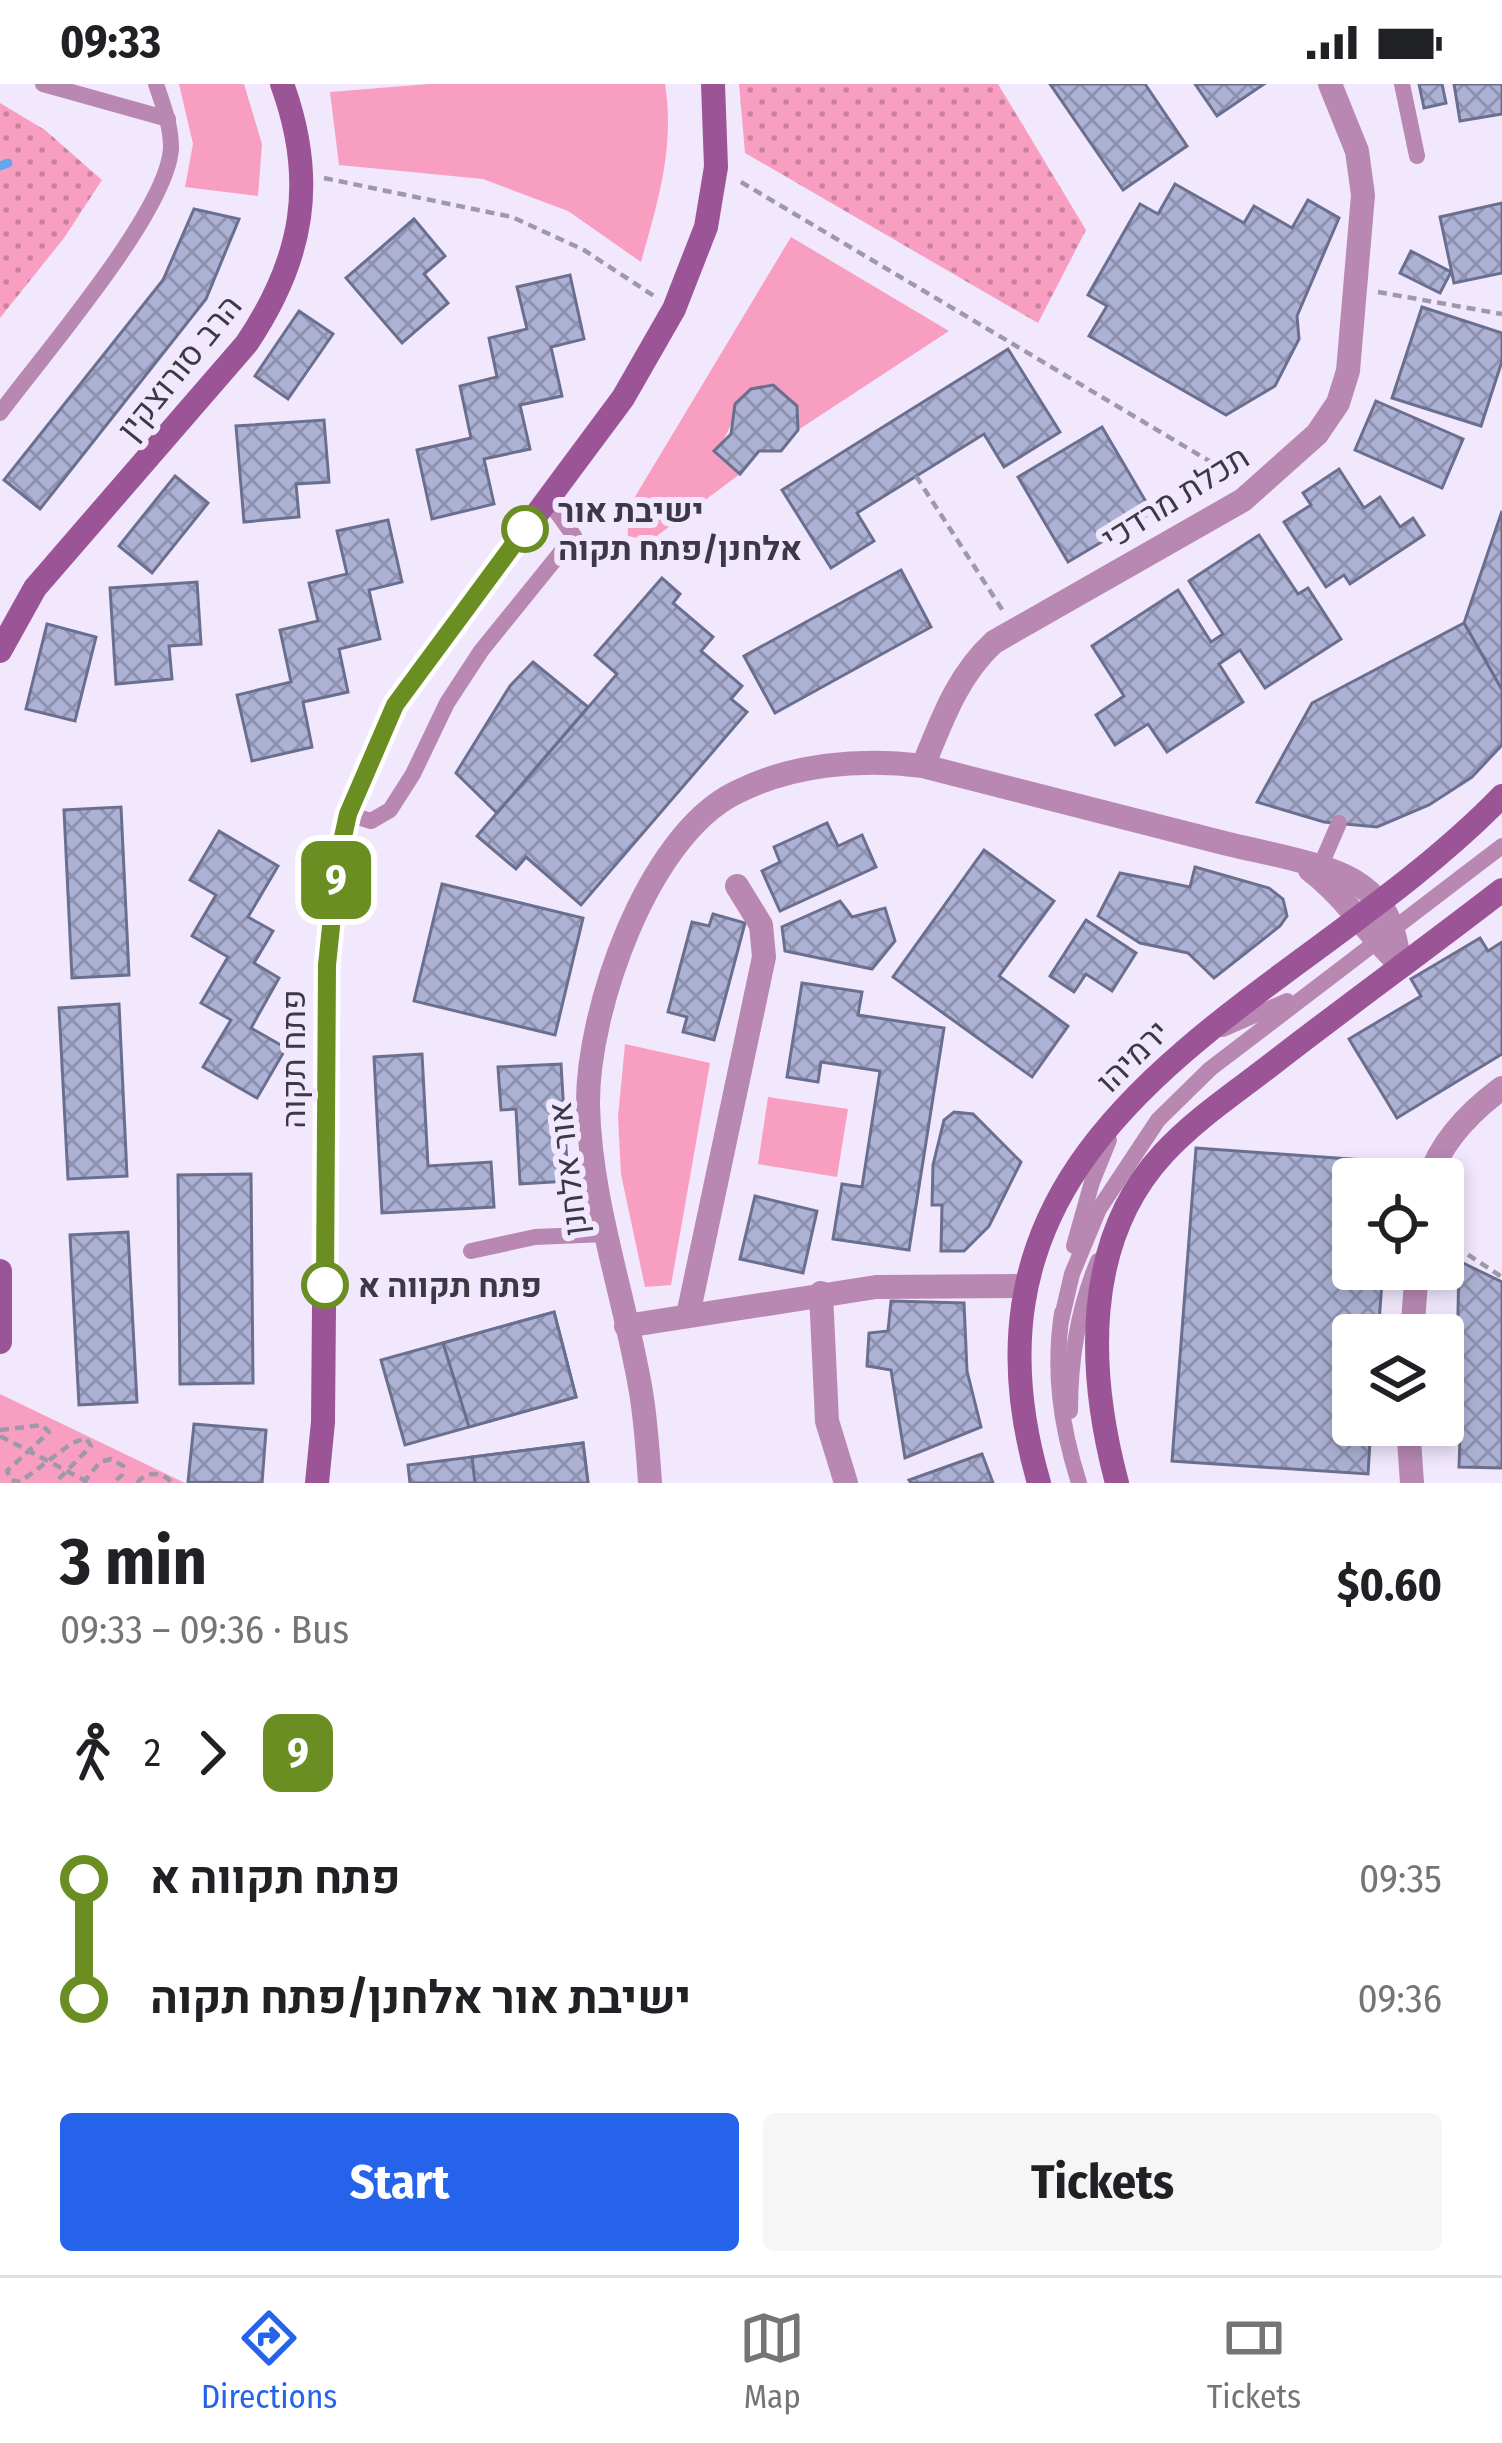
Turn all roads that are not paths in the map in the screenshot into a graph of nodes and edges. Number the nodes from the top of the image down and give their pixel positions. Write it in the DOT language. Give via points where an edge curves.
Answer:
graph roads {
  1 [pos="43,84"];
  2 [pos="156,84"];
  3 [pos="282,84"];
  4 [pos="713,84"];
  5 [pos="1330,84"];
  6 [pos="1402,84"];
  7 [pos="168,119"];
  8 [pos="1418,156"];
  9 [pos="0,413"];
  10 [pos="548,500"];
  11 [pos="0,651"];
  12 [pos="923,766"];
  13 [pos="1502,796"];
  14 [pos="348,814"];
  15 [pos="1339,823"];
  16 [pos="1502,846"];
  17 [pos="1308,865"];
  18 [pos="737,886"];
  19 [pos="1502,890"];
  20 [pos="1378,900"];
  21 [pos="1356,918"];
  22 [pos="1384,934"];
  23 [pos="1400,964"];
  24 [pos="1310,991"];
  25 [pos="1189,1045"];
  26 [pos="1502,1088"];
  27 [pos="1129,1103"];
  28 [pos="1439,1158"];
  29 [pos="1129,1204"];
  30 [pos="606,1234"];
  31 [pos="470,1250"];
  32 [pos="0,1271"];
  33 [pos="1026,1286"];
  34 [pos="821,1293"];
  35 [pos="688,1315"];
  36 [pos="1061,1321"];
  37 [pos="626,1326"];
  38 [pos="0,1342"];
  39 [pos="1409,1446"];
  40 [pos="317,1483"];
  41 [pos="650,1483"];
  42 [pos="846,1483"];
  43 [pos="1039,1483"];
  44 [pos="1080,1483"];
  45 [pos="1118,1483"];
  46 [pos="1412,1483"];
  1 -- 7 [label="lane"];
  2 -- 7 [label="lane"];
  3 -- 11 [label="street, הרב סורוצקין" via="304,173 298,232 267,313 35,588"];
  4 -- 10 [label="street, פתח תקוה" via="716,167 706,227 674,309 623,398"];
  5 -- 12 [label="street, תכלת מרדכי" via="1357,151 1363,195 1348,371 1338,403 1317,434 1256,489 994,642 954,691"];
  6 -- 8 [label="lane"];
  7 -- 9 [label="lane" via="166,177 147,216"];
  10 -- 14 [label="street, פתח תקוה" via="395,705"];
  10 -- 14 [label="lane" via="574,536 481,651 390,809 370,821"];
  12 -- 17 [label="street, אור אלחנן"];
  12 -- 30 [label="street, אור אלחנן" via="808,768 733,794 704,815 649,888 623,939 592,1054 589,1105"];
  13 -- 20 [label="street, ירמיהו"];
  14 -- 40 [label="street, פתח תקוה" via="327,965"];
  15 -- 17 [label="lane"];
  16 -- 22 [label="lane"];
  17 -- 20 [label="street" via="1355,881"];
  17 -- 21 [label="street"];
  18 -- 35 [label="street" via="761,925 764,957"];
  19 -- 23 [label="street"];
  20 -- 21 [label="street, ירמיהו"];
  20 -- 22 [label="street"];
  21 -- 22 [label="street"];
  21 -- 25 [label="street, ירמיהו"];
  22 -- 23 [label="street"];
  22 -- 24 [label="lane"];
  23 -- 29 [label="street" via="1201,1119 1156,1162"];
  24 -- 25 [label="lane"];
  24 -- 36 [label="lane" via="1210,1069 1138,1146 1085,1239"];
  25 -- 27 [label="street, ירמיהו"];
  26 -- 28 [label="street" via="1467,1116"];
  27 -- 33 [label="street, ירמיהו" via="1059,1199"];
  27 -- 36 [label="lane" via="1080,1219"];
  29 -- 44 [label="lane" via="1092,1275 1072,1353"];
  29 -- 45 [label="street" via="1106,1262 1095,1346"];
  30 -- 31 [label="lane"];
  30 -- 37 [label="street, אור אלחנן"];
  32 -- 38 [label="street"];
  33 -- 34 [label="street"];
  33 -- 43 [label="street, ירמיהו" via="1018,1366"];
  34 -- 35 [label="street"];
  34 -- 42 [label="street" via="827,1421"];
  35 -- 37 [label="street"];
  36 -- 44 [label="lane" via="1060,1406"];
  37 -- 41 [label="street, אור אלחנן"];
  39 -- 46 [label="street"];
}
